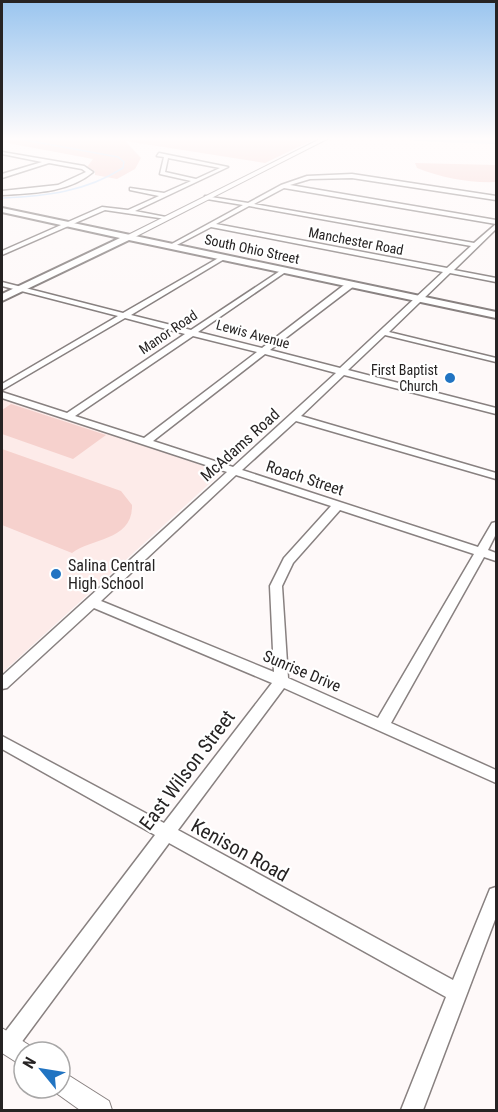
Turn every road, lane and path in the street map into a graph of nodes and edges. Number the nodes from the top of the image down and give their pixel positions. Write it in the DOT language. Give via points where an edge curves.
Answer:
graph roads {
  1 [pos="19,191"];
  2 [pos="142,191"];
  3 [pos="173,191"];
  4 [pos="219,191"];
  5 [pos="274,191"];
  6 [pos="310,191"];
  7 [pos="449,191"];
  8 [pos="2,193"];
  9 [pos="164,195"];
  10 [pos="207,197"];
  11 [pos="496,198"];
  12 [pos="249,204"];
  13 [pos="2,210"];
  14 [pos="131,211"];
  15 [pos="165,218"];
  16 [pos="68,224"];
  17 [pos="496,224"];
  18 [pos="211,225"];
  19 [pos="128,237"];
  20 [pos="476,245"];
  21 [pos="171,246"];
  22 [pos="2,253"];
  23 [pos="224,257"];
  24 [pos="285,270"];
  25 [pos="449,271"];
  26 [pos="496,280"];
  27 [pos="2,284"];
  28 [pos="351,284"];
  29 [pos="21,289"];
  30 [pos="2,298"];
  31 [pos="421,299"];
  32 [pos="125,315"];
  33 [pos="496,315"];
  34 [pos="192,332"];
  35 [pos="385,333"];
  36 [pos="264,351"];
  37 [pos="496,360"];
  38 [pos="343,372"];
  39 [pos="2,387"];
  40 [pos="2,395"];
  41 [pos="496,411"];
  42 [pos="67,417"];
  43 [pos="294,417"];
  44 [pos="146,442"];
  45 [pos="233,470"];
  46 [pos="496,476"];
  47 [pos="338,505"];
  48 [pos="496,525"];
  49 [pos="480,552"];
  50 [pos="496,557"];
  51 [pos="92,602"];
  52 [pos="281,681"];
  53 [pos="2,684"];
  54 [pos="382,725"];
  55 [pos="2,742"];
  56 [pos="496,777"];
  57 [pos="165,833"];
  58 [pos="496,896"];
  59 [pos="458,993"];
  60 [pos="11,1046"];
  61 [pos="72,1090"];
  62 [pos="100,1110"];
  63 [pos="412,1110"];
  1 -- 8 [label="street"];
  2 -- 9 [label="street"];
  3 -- 9 [label="street"];
  4 -- 10 [label="street"];
  5 -- 12 [label="street"];
  6 -- 17 [label="street"];
  7 -- 11 [label="street"];
  9 -- 14 [label="street"];
  10 -- 12 [label="street"];
  10 -- 15 [label="street"];
  12 -- 18 [label="street"];
  12 -- 20 [label="street"];
  13 -- 16 [label="main road, South Ohio Street"];
  14 -- 15 [label="street"];
  14 -- 16 [label="street" via="104,208"];
  15 -- 19 [label="street"];
  16 -- 19 [label="main road, South Ohio Street"];
  16 -- 22 [label="street"];
  17 -- 20 [label="street, McAdams Road"];
  18 -- 21 [label="street"];
  18 -- 25 [label="street, Manchester Road"];
  19 -- 21 [label="main road, South Ohio Street"];
  19 -- 29 [label="main road"];
  20 -- 25 [label="street, McAdams Road"];
  21 -- 23 [label="main road, South Ohio Street"];
  23 -- 24 [label="main road, South Ohio Street"];
  23 -- 32 [label="street"];
  24 -- 28 [label="main road, South Ohio Street"];
  24 -- 34 [label="street, Manor Road"];
  25 -- 26 [label="street, Manchester Road"];
  25 -- 31 [label="street, McAdams Road"];
  27 -- 29 [label="street, Lewis Avenue"];
  28 -- 31 [label="main road, South Ohio Street"];
  28 -- 36 [label="street"];
  29 -- 30 [label="main road"];
  29 -- 32 [label="street, Lewis Avenue"];
  31 -- 33 [label="main road, South Ohio Street"];
  31 -- 35 [label="street, McAdams Road"];
  32 -- 34 [label="street, Lewis Avenue"];
  32 -- 39 [label="street"];
  34 -- 36 [label="street, Lewis Avenue"];
  34 -- 42 [label="street, Manor Road"];
  35 -- 37 [label="street"];
  35 -- 38 [label="street, McAdams Road"];
  36 -- 38 [label="street, Lewis Avenue"];
  36 -- 44 [label="street"];
  38 -- 41 [label="street, Lewis Avenue"];
  38 -- 43 [label="street, McAdams Road"];
  40 -- 42 [label="street, Roach Street"];
  42 -- 44 [label="street, Roach Street"];
  43 -- 45 [label="street, McAdams Road"];
  43 -- 46 [label="street"];
  44 -- 45 [label="street, Roach Street"];
  45 -- 47 [label="street, Roach Street"];
  45 -- 51 [label="street, McAdams Road"];
  47 -- 49 [label="street, Roach Street"];
  47 -- 52 [label="street" via="288,561 276,586"];
  48 -- 49 [label="street"];
  49 -- 50 [label="street, Roach Street"];
  49 -- 54 [label="street"];
  51 -- 52 [label="street, Sunrise Drive"];
  51 -- 53 [label="street, McAdams Road"];
  52 -- 54 [label="street, Sunrise Drive"];
  52 -- 57 [label="street, East Wilson Street"];
  54 -- 56 [label="street, Sunrise Drive"];
  55 -- 57 [label="street, Kenison Road"];
  57 -- 59 [label="street, Kenison Road"];
  57 -- 60 [label="street, East Wilson Street"];
  58 -- 59 [label="street"];
  59 -- 63 [label="street"];
  61 -- 62 [label="street"];
}
